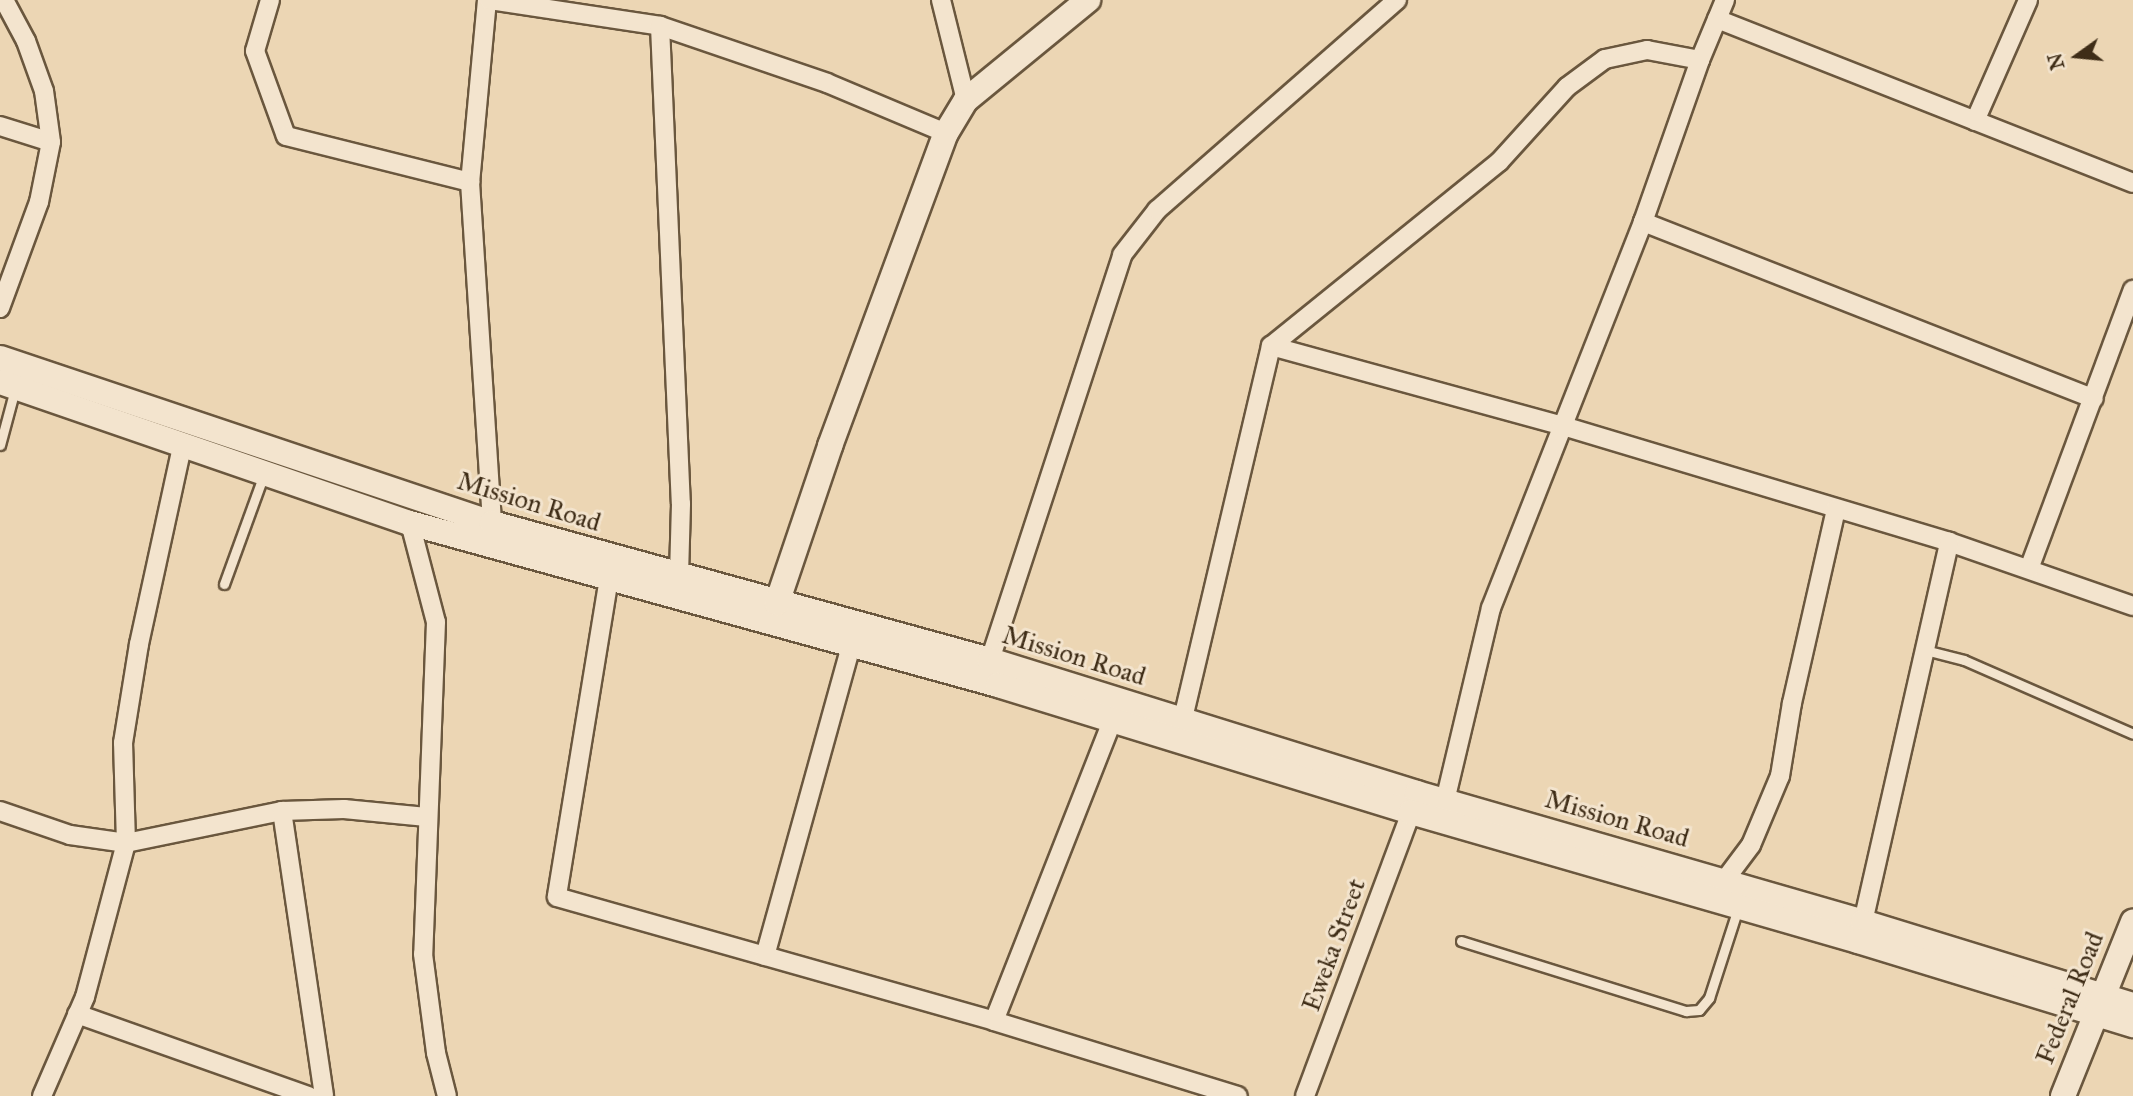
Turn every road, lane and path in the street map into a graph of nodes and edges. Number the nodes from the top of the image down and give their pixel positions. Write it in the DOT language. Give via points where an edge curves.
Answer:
graph roads {
  1 [pos="4,0"];
  2 [pos="270,0"];
  3 [pos="488,0"];
  4 [pos="941,0"];
  5 [pos="1088,0"];
  6 [pos="1397,0"];
  7 [pos="1725,0"];
  8 [pos="2028,0"];
  9 [pos="558,5"];
  10 [pos="1717,19"];
  11 [pos="660,26"];
  12 [pos="1700,60"];
  13 [pos="966,100"];
  14 [pos="1975,121"];
  15 [pos="0,126"];
  16 [pos="946,133"];
  17 [pos="51,142"];
  18 [pos="470,182"];
  19 [pos="2133,183"];
  20 [pos="1643,222"];
  21 [pos="2133,290"];
  22 [pos="0,308"];
  23 [pos="1271,346"];
  24 [pos="0,358"];
  25 [pos="8,384"];
  26 [pos="2094,399"];
  27 [pos="1563,426"];
  28 [pos="0,445"];
  29 [pos="183,446"];
  30 [pos="264,473"];
  31 [pos="1836,509"];
  32 [pos="410,523"];
  33 [pos="492,523"];
  34 [pos="1949,542"];
  35 [pos="2029,569"];
  36 [pos="679,577"];
  37 [pos="609,578"];
  38 [pos="224,583"];
  39 [pos="777,603"];
  40 [pos="2133,606"];
  41 [pos="852,643"];
  42 [pos="1925,650"];
  43 [pos="990,660"];
  44 [pos="1113,719"];
  45 [pos="1180,731"];
  46 [pos="2133,734"];
  47 [pos="1445,801"];
  48 [pos="0,811"];
  49 [pos="282,811"];
  50 [pos="1411,812"];
  51 [pos="427,817"];
  52 [pos="126,843"];
  53 [pos="1724,881"];
  54 [pos="1738,906"];
  55 [pos="1863,922"];
  56 [pos="2133,922"];
  57 [pos="1461,941"];
  58 [pos="765,956"];
  59 [pos="2133,1005"];
  60 [pos="2099,1006"];
  61 [pos="77,1014"];
  62 [pos="994,1021"];
  63 [pos="2133,1025"];
  64 [pos="42,1096"];
  65 [pos="309,1096"];
  66 [pos="324,1096"];
  67 [pos="447,1096"];
  68 [pos="1238,1096"];
  69 [pos="1306,1096"];
  70 [pos="2063,1096"];
  1 -- 17 [label="street" via="26,41 44,91"];
  2 -- 18 [label="street" via="255,51 286,136"];
  3 -- 9 [label="street"];
  3 -- 18 [label="street"];
  4 -- 13 [label="street"];
  5 -- 13 [label="street"];
  6 -- 43 [label="street" via="1157,210 1122,255"];
  7 -- 10 [label="street"];
  8 -- 14 [label="street"];
  9 -- 11 [label="street"];
  10 -- 12 [label="street"];
  10 -- 14 [label="street"];
  11 -- 16 [label="street" via="827,83"];
  11 -- 36 [label="street" via="681,503"];
  12 -- 20 [label="street"];
  12 -- 23 [label="street" via="1647,50 1605,59 1567,87 1499,162"];
  13 -- 16 [label="street"];
  14 -- 19 [label="street"];
  15 -- 17 [label="street"];
  16 -- 39 [label="street"];
  17 -- 22 [label="street" via="39,202"];
  18 -- 33 [label="street"];
  20 -- 26 [label="street"];
  20 -- 27 [label="street"];
  21 -- 26 [label="street"];
  23 -- 27 [label="street"];
  23 -- 45 [label="street"];
  24 -- 33 [label="street, Mission Road"];
  25 -- 28 [label="lane"];
  25 -- 29 [label="street, Mission Road"];
  26 -- 35 [label="street"];
  27 -- 31 [label="street"];
  27 -- 47 [label="street" via="1491,608"];
  29 -- 30 [label="street, Mission Road"];
  29 -- 52 [label="street" via="139,644 123,743"];
  30 -- 32 [label="street, Mission Road"];
  30 -- 38 [label="lane"];
  31 -- 34 [label="street"];
  31 -- 53 [label="street" via="1780,776 1751,845"];
  32 -- 37 [label="street, Mission Road"];
  32 -- 51 [label="street" via="436,622"];
  33 -- 36 [label="street, Mission Road"];
  34 -- 35 [label="street"];
  34 -- 42 [label="street"];
  35 -- 40 [label="street"];
  36 -- 39 [label="street, Mission Road"];
  37 -- 41 [label="street, Mission Road"];
  37 -- 58 [label="street" via="556,897"];
  39 -- 43 [label="street, Mission Road"];
  41 -- 44 [label="street, Mission Road"];
  41 -- 58 [label="street"];
  42 -- 46 [label="lane" via="1964,660"];
  42 -- 55 [label="street"];
  43 -- 45 [label="street, Mission Road"];
  44 -- 45 [label="street, Mission Road"];
  44 -- 62 [label="street"];
  45 -- 47 [label="street, Mission Road"];
  45 -- 50 [label="street, Mission Road"];
  47 -- 53 [label="street, Mission Road"];
  48 -- 52 [label="street" via="70,835"];
  49 -- 51 [label="street" via="344,809"];
  49 -- 52 [label="street"];
  49 -- 66 [label="street"];
  50 -- 54 [label="street, Mission Road"];
  50 -- 69 [label="street, Eweka Street"];
  51 -- 67 [label="street" via="423,954 436,1054"];
  52 -- 61 [label="street"];
  53 -- 55 [label="street, Mission Road"];
  54 -- 57 [label="lane" via="1709,998 1699,1010 1686,1011"];
  54 -- 60 [label="street, Mission Road"];
  55 -- 60 [label="street, Mission Road"];
  56 -- 60 [label="street, Federal Road"];
  58 -- 62 [label="street"];
  59 -- 60 [label="street, Mission Road"];
  60 -- 63 [label="street, Mission Road"];
  60 -- 70 [label="street, Federal Road"];
  61 -- 64 [label="street"];
  61 -- 65 [label="street"];
  62 -- 68 [label="street"];
}
